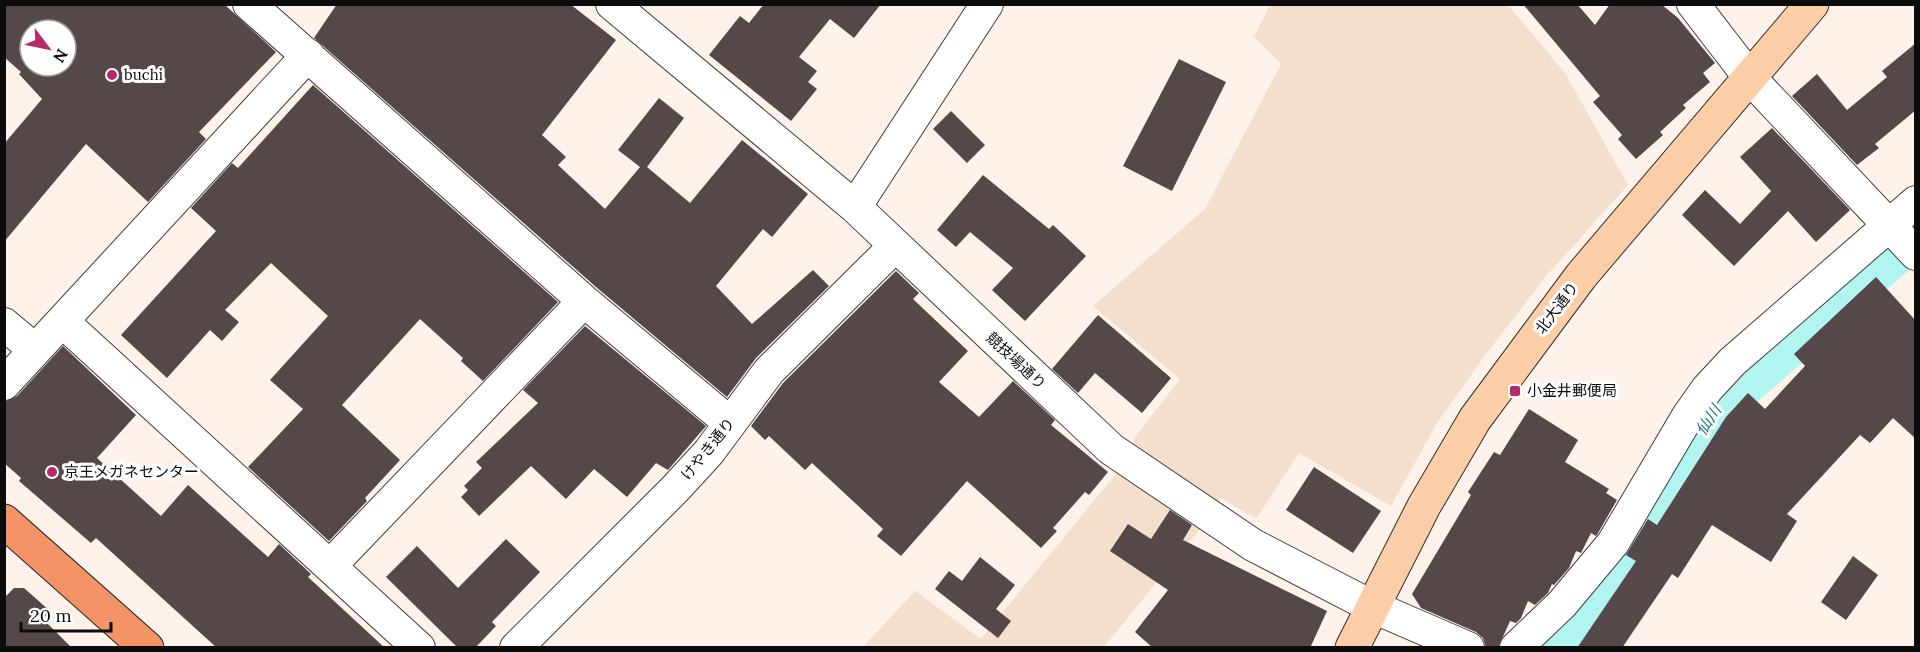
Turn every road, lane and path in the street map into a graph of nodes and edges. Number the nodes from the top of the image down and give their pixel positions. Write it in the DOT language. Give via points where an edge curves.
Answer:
graph roads {
  1 [pos="249,4"];
  2 [pos="612,4"];
  3 [pos="987,4"];
  4 [pos="1693,4"];
  5 [pos="1812,4"];
  6 [pos="308,55"];
  7 [pos="1750,78"];
  8 [pos="1916,202"];
  9 [pos="855,207"];
  10 [pos="1902,240"];
  11 [pos="895,246"];
  12 [pos="584,301"];
  13 [pos="62,321"];
  14 [pos="4,324"];
  15 [pos="35,350"];
  16 [pos="4,384"];
  17 [pos="730,423"];
  18 [pos="4,521"];
  19 [pos="330,566"];
  20 [pos="1371,606"];
  21 [pos="147,648"];
  22 [pos="419,648"];
  23 [pos="516,648"];
  24 [pos="1352,648"];
  25 [pos="1468,648"];
  26 [pos="1516,648"];
  1 -- 6 [label="street"];
  2 -- 9 [label="street, 競技場通り"];
  3 -- 9 [label="street"];
  4 -- 7 [label="street"];
  5 -- 7 [label="street, 北大通り"];
  6 -- 12 [label="street"];
  6 -- 13 [label="street"];
  7 -- 10 [label="street"];
  7 -- 20 [label="street, 北大通り" via="1581,276 1475,419"];
  8 -- 10 [label="street"];
  9 -- 11 [label="street, 競技場通り"];
  10 -- 26 [label="street" via="1732,362 1707,389 1613,543 1562,604"];
  11 -- 17 [label="street, けやき通り" via="769,371"];
  11 -- 20 [label="street, 競技場通り" via="1111,449 1253,545"];
  12 -- 17 [label="street"];
  12 -- 19 [label="street"];
  13 -- 15 [label="street"];
  13 -- 19 [label="street"];
  14 -- 15 [label="street"];
  15 -- 16 [label="street"];
  17 -- 23 [label="street, けやき通り" via="675,489"];
  18 -- 21 [label="main road"];
  19 -- 22 [label="street"];
  20 -- 24 [label="street, 北大通り"];
  20 -- 25 [label="street, 競技場通り"];
}
